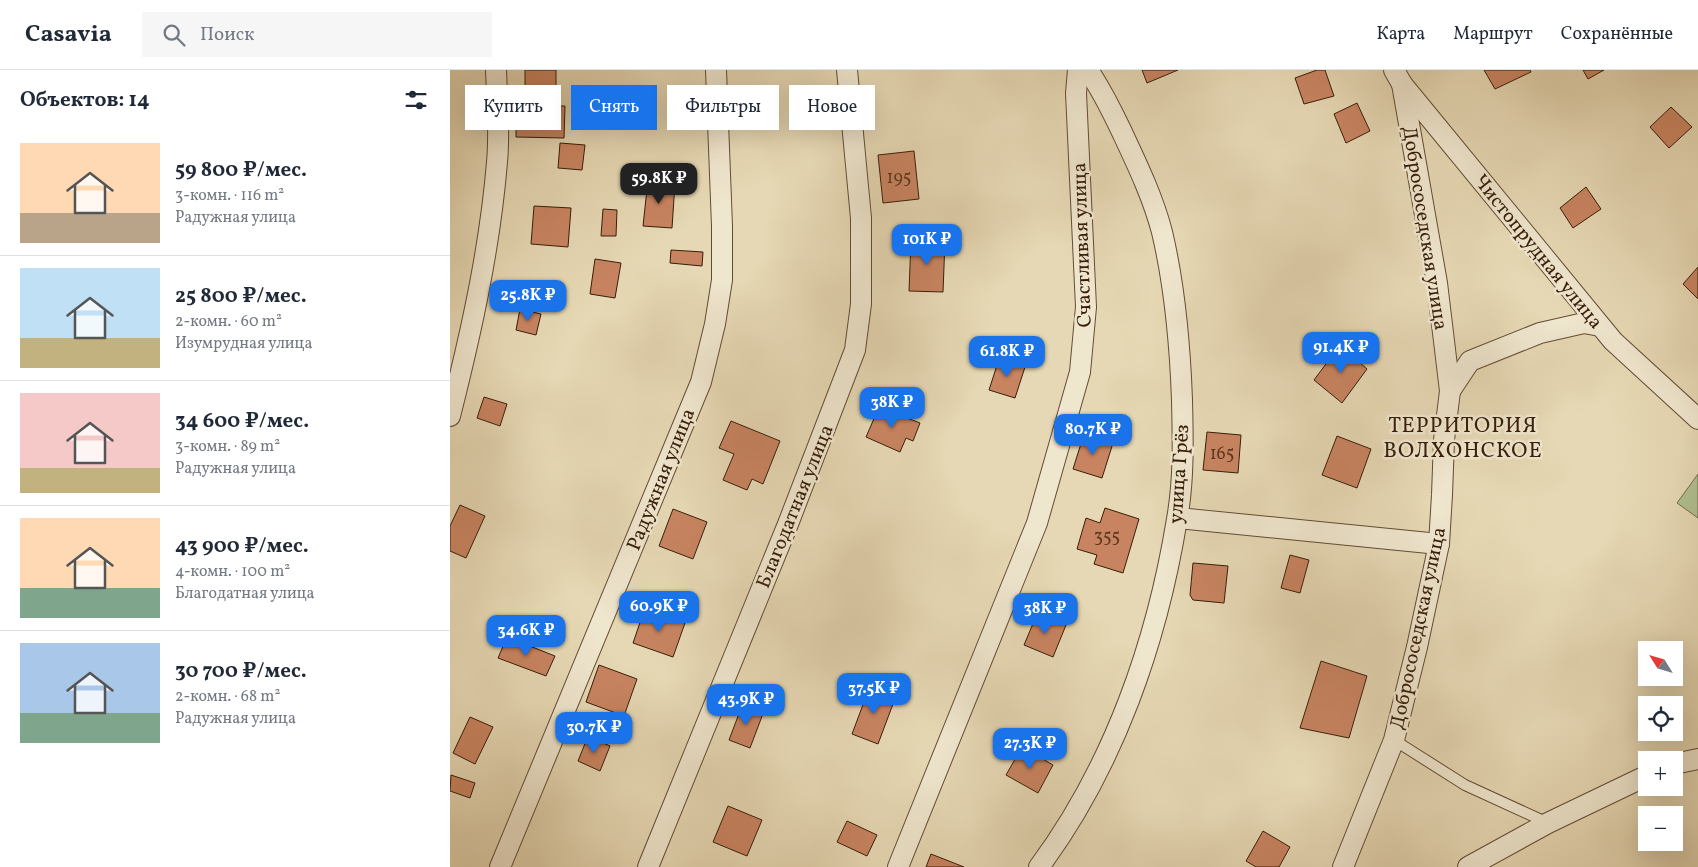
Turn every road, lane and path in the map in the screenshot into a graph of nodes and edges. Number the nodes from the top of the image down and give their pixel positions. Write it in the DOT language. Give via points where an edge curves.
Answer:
graph roads {
  1 [pos="496,70"];
  2 [pos="716,70"];
  3 [pos="846,70"];
  4 [pos="1078,70"];
  5 [pos="1088,70"];
  6 [pos="1398,77"];
  7 [pos="1600,326"];
  8 [pos="1450,391"];
  9 [pos="450,416"];
  10 [pos="1698,419"];
  11 [pos="1178,518"];
  12 [pos="1439,544"];
  13 [pos="1394,740"];
  14 [pos="1698,759"];
  15 [pos="1683,762"];
  16 [pos="1638,780"];
  17 [pos="1548,823"];
  18 [pos="500,867"];
  19 [pos="648,867"];
  20 [pos="898,867"];
  21 [pos="1039,867"];
  22 [pos="1343,867"];
  23 [pos="1468,867"];
  1 -- 9 [label="street" via="498,160 489,231 474,323"];
  2 -- 18 [label="street, Радужная улица" via="722,280 701,382"];
  3 -- 19 [label="street, Благодатная улица" via="861,218 861,304 855,350"];
  4 -- 20 [label="street, Счастливая улица" via="1079,188 1086,307 1080,372 1038,523"];
  5 -- 11 [label="street, улица Грёз" via="1137,163 1161,230 1174,294 1184,451"];
  6 -- 7 [label="street, Чистопрудная улица"];
  6 -- 8 [label="street, Добрососедская улица" via="1437,283"];
  7 -- 8 [label="street" via="1584,323 1540,333 1470,361"];
  7 -- 10 [label="street, Чистопрудная улица"];
  8 -- 12 [label="street, Добрососедская улица"];
  11 -- 12 [label="street"];
  11 -- 21 [label="street, улица Грёз" via="1137,684 1089,788"];
  12 -- 13 [label="street, Добрососедская улица"];
  13 -- 17 [label="lane" via="1465,784"];
  13 -- 22 [label="street, Добрососедская улица"];
  14 -- 15 [label="street"];
  16 -- 17 [label="street"];
  17 -- 23 [label="street"];
}
